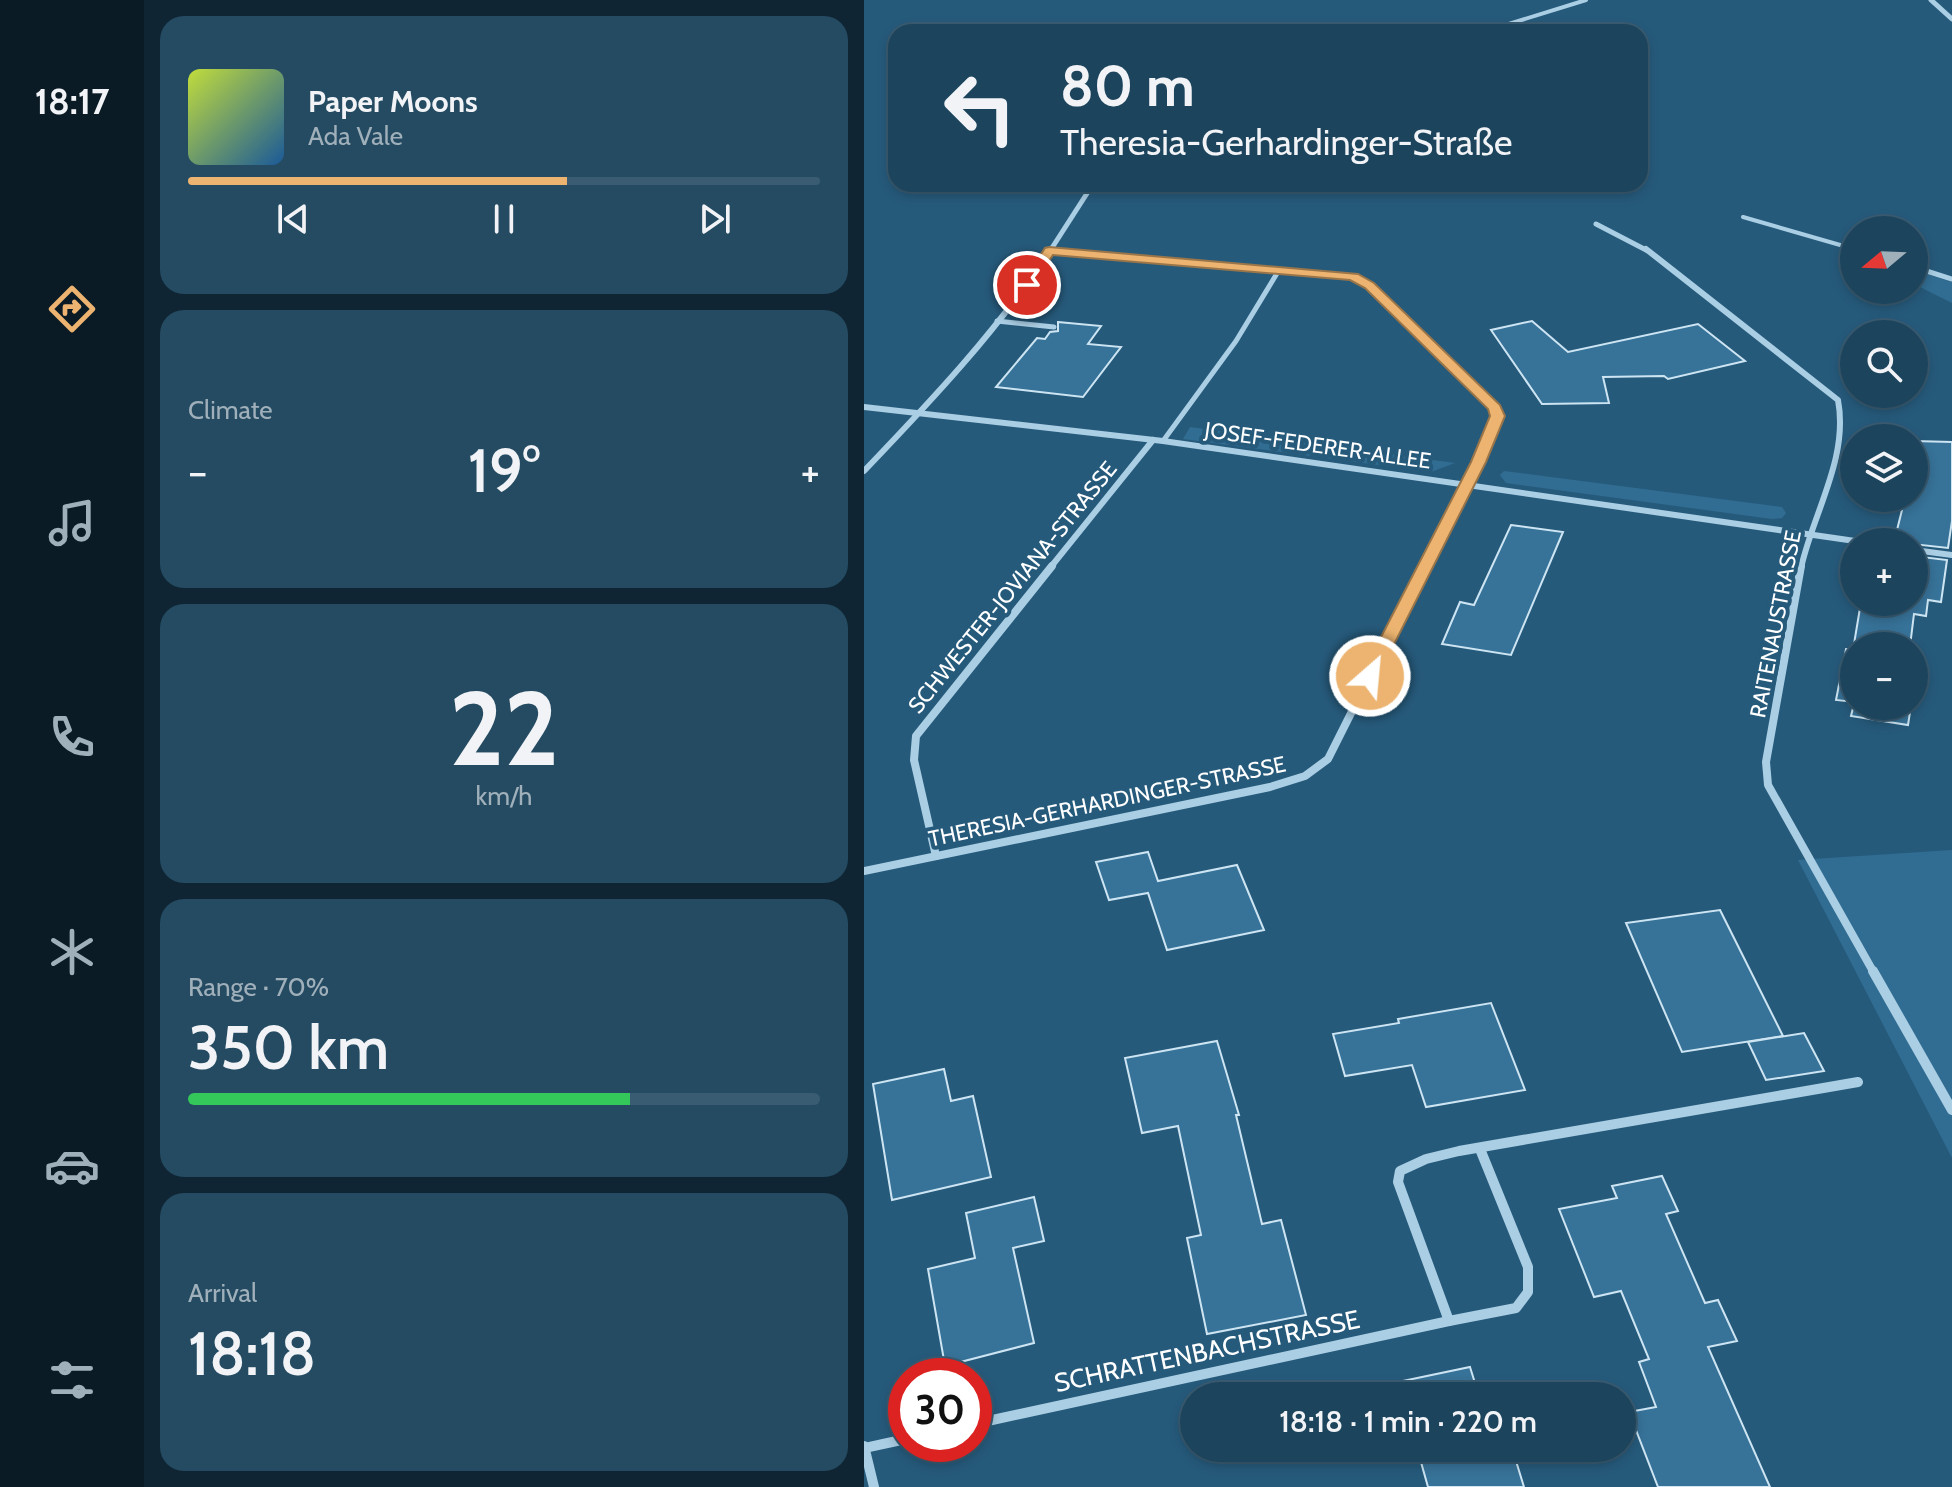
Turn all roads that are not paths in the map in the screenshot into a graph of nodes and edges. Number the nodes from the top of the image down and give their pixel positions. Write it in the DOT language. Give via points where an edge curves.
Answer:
graph roads {
  1 [pos="1586,0"];
  2 [pos="1931,0"];
  3 [pos="1952,19"];
  4 [pos="1509,24"];
  5 [pos="1088,192"];
  6 [pos="1743,217"];
  7 [pos="1596,224"];
  8 [pos="1840,245"];
  9 [pos="1049,251"];
  10 [pos="1279,270"];
  11 [pos="1928,271"];
  12 [pos="1952,279"];
  13 [pos="997,321"];
  14 [pos="1054,327"];
  15 [pos="864,407"];
  16 [pos="919,413"];
  17 [pos="1153,440"];
  18 [pos="1163,441"];
  19 [pos="864,471"];
  20 [pos="1467,483"];
  21 [pos="1809,535"];
  22 [pos="1840,539"];
  23 [pos="1928,552"];
  24 [pos="1952,555"];
  25 [pos="936,856"];
  26 [pos="864,871"];
  27 [pos="1858,1082"];
  28 [pos="1952,1110"];
  29 [pos="1480,1149"];
  30 [pos="1449,1321"];
  31 [pos="992,1420"];
  32 [pos="888,1442"];
  33 [pos="864,1447"];
  34 [pos="874,1487"];
  1 -- 4 [label="lane"];
  2 -- 3 [label="street"];
  5 -- 9 [label="street"];
  6 -- 8 [label="lane"];
  7 -- 21 [label="street, RAITENAUSTRASSE" via="1644,247 1838,400 1839,445"];
  9 -- 10 [label="street, THERESIA-GERHARDINGER-STRASSE"];
  9 -- 13 [label="street"];
  10 -- 18 [label="lane" via="1236,341"];
  10 -- 20 [label="street, THERESIA-GERHARDINGER-STRASSE" via="1353,277 1369,286 1494,408 1497,416"];
  11 -- 12 [label="lane"];
  13 -- 14 [label="lane"];
  13 -- 16 [label="street"];
  15 -- 16 [label="street, JOSEF-FEDERER-ALLEE"];
  16 -- 17 [label="street, JOSEF-FEDERER-ALLEE"];
  16 -- 19 [label="street"];
  17 -- 18 [label="street, JOSEF-FEDERER-ALLEE"];
  17 -- 25 [label="street, SCHWESTER-JOVIANA-STRASSE" via="916,736 914,760"];
  18 -- 20 [label="street, JOSEF-FEDERER-ALLEE"];
  20 -- 21 [label="street, JOSEF-FEDERER-ALLEE"];
  20 -- 25 [label="street, THERESIA-GERHARDINGER-STRASSE" via="1328,759 1305,776"];
  21 -- 22 [label="street, JOSEF-FEDERER-ALLEE"];
  21 -- 28 [label="street, RAITENAUSTRASSE" via="1766,762 1768,785"];
  23 -- 24 [label="street"];
  25 -- 26 [label="street, THERESIA-GERHARDINGER-STRASSE"];
  27 -- 29 [label="street"];
  29 -- 30 [label="street, SCHRATTENBACHSTRASSE" via="1528,1267 1528,1292 1516,1308"];
  29 -- 30 [label="street" via="1412,1162 1400,1171 1398,1182"];
  30 -- 31 [label="street, SCHRATTENBACHSTRASSE"];
  32 -- 33 [label="street"];
  33 -- 34 [label="street"];
}
